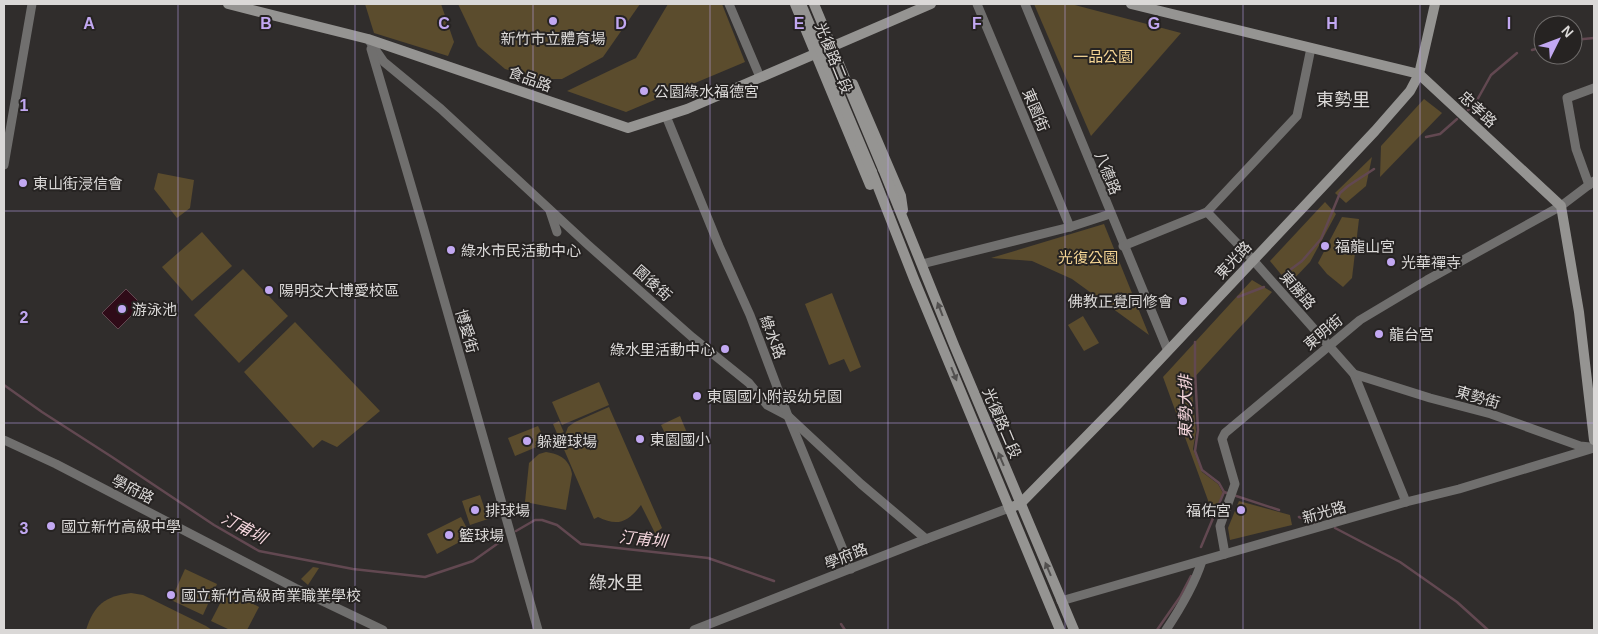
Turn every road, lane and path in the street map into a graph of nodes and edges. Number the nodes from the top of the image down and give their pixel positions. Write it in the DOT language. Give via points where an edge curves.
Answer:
graph roads {
  1 [pos="32,4"];
  2 [pos="228,4"];
  3 [pos="729,4"];
  4 [pos="796,4"];
  5 [pos="801,4"];
  6 [pos="807,4"];
  7 [pos="814,4"];
  8 [pos="819,4"];
  9 [pos="931,4"];
  10 [pos="977,4"];
  11 [pos="1025,4"];
  12 [pos="1132,4"];
  13 [pos="1435,4"];
  14 [pos="368,39"];
  15 [pos="836,44"];
  16 [pos="1311,48"];
  17 [pos="816,53"];
  18 [pos="1419,74"];
  19 [pos="760,77"];
  20 [pos="1594,88"];
  21 [pos="666,116"];
  22 [pos="4,165"];
  23 [pos="878,171"];
  24 [pos="1592,183"];
  25 [pos="1561,206"];
  26 [pos="549,209"];
  27 [pos="1207,212"];
  28 [pos="1110,214"];
  29 [pos="905,226"];
  30 [pos="1070,227"];
  31 [pos="557,232"];
  32 [pos="895,232"];
  33 [pos="1123,246"];
  34 [pos="1253,260"];
  35 [pos="922,264"];
  36 [pos="1328,345"];
  37 [pos="1168,352"];
  38 [pos="1354,374"];
  39 [pos="788,416"];
  40 [pos="4,440"];
  41 [pos="1594,440"];
  42 [pos="1594,448"];
  43 [pos="1406,502"];
  44 [pos="1020,504"];
  45 [pos="1009,508"];
  46 [pos="926,539"];
  47 [pos="1225,554"];
  48 [pos="1202,561"];
  49 [pos="851,569"];
  50 [pos="1062,601"];
  51 [pos="383,630"];
  52 [pos="538,630"];
  53 [pos="694,630"];
  54 [pos="1060,630"];
  55 [pos="1074,630"];
  56 [pos="1166,630"];
  1 -- 22 [label="street"];
  2 -- 14 [label="street, 食品路"];
  3 -- 19 [label="street"];
  4 -- 17 [label="street, 光復路二段"];
  5 -- 23 [label="street, bridge"];
  6 -- 17 [label="street"];
  7 -- 23 [label="street, bridge"];
  8 -- 15 [label="street, 光復路二段"];
  9 -- 15 [label="street"];
  10 -- 30 [label="street, 東園街"];
  11 -- 28 [label="street, 八德路"];
  12 -- 16 [label="street, 忠孝路"];
  13 -- 18 [label="street, 東光路"];
  14 -- 21 [label="street, 食品路" via="628,128"];
  14 -- 26 [label="street, 園後街" via="384,62 441,109"];
  14 -- 52 [label="street, 博愛街"];
  15 -- 17 [label="street"];
  15 -- 29 [label="street, 光復路二段" via="901,196"];
  16 -- 18 [label="street, 忠孝路"];
  16 -- 27 [label="street" via="1297,116"];
  17 -- 19 [label="street, 食品路"];
  17 -- 32 [label="street, 光復路二段" via="879,206"];
  18 -- 25 [label="street, 忠孝路"];
  18 -- 34 [label="street, 東光路" via="1410,92"];
  19 -- 21 [label="street, 食品路"];
  20 -- 24 [label="street" via="1567,98 1576,149"];
  21 -- 39 [label="street, 綠水路" via="750,315"];
  23 -- 29 [label="street, 光復路二段"];
  23 -- 32 [label="street, 光復路二段"];
  24 -- 25 [label="street, 東明街"];
  25 -- 36 [label="street, 東明街" via="1427,280 1360,320"];
  25 -- 41 [label="street" via="1579,312"];
  26 -- 31 [label="street"];
  26 -- 39 [label="street, 園後街" via="692,337 749,383 767,405"];
  27 -- 33 [label="street"];
  27 -- 34 [label="street, 東勝路"];
  28 -- 30 [label="street"];
  28 -- 33 [label="street, 八德路"];
  29 -- 35 [label="street, 光復路二段"];
  30 -- 35 [label="street"];
  32 -- 45 [label="street, 光復路二段, one-way"];
  33 -- 37 [label="street, 八德路"];
  34 -- 36 [label="street, 東勝路"];
  34 -- 37 [label="street, 東光路"];
  44 -- 35 [label="street, 光復路二段, one-way"];
  36 -- 38 [label="street, 東勝路"];
  36 -- 47 [label="street, 東明街" via="1222,439 1235,484 1220,526"];
  37 -- 44 [label="street, 東光路"];
  38 -- 42 [label="street, 東勢街"];
  38 -- 43 [label="street, 東勝路"];
  39 -- 46 [label="street, 園後街"];
  39 -- 49 [label="street, 綠水路"];
  40 -- 51 [label="street, 學府路"];
  42 -- 43 [label="street, 新光路"];
  43 -- 47 [label="street, 新光路"];
  44 -- 45 [label="street, 東光路"];
  50 -- 44 [label="street, 光復路二段, one-way"];
  45 -- 46 [label="street, 學府路"];
  45 -- 54 [label="street, 光復路二段"];
  46 -- 49 [label="street, 學府路"];
  47 -- 48 [label="street, 新光路"];
  48 -- 50 [label="street, 新光路"];
  48 -- 56 [label="street" via="1188,595"];
  49 -- 53 [label="street, 學府路"];
  50 -- 55 [label="street, 光復路二段"];
}
